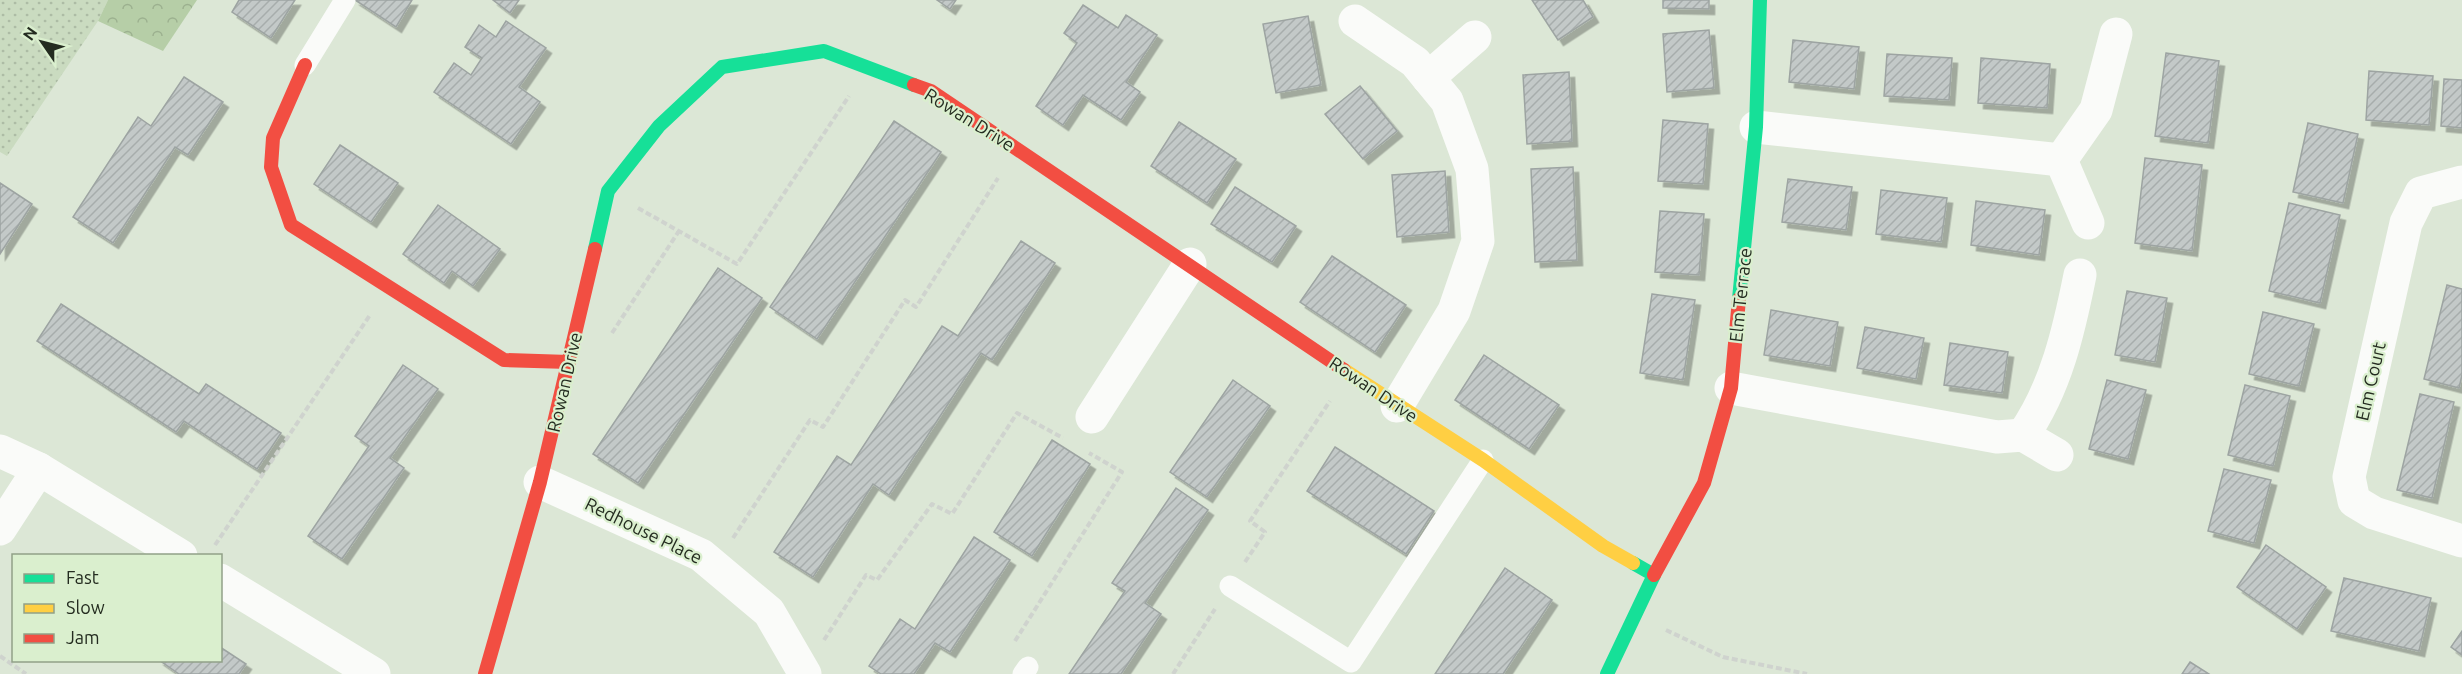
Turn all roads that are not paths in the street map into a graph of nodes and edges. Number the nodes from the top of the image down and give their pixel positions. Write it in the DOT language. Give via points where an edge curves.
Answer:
graph roads {
  1 [pos="345,0"];
  2 [pos="1760,0"];
  3 [pos="1355,21"];
  4 [pos="2116,34"];
  5 [pos="1475,37"];
  6 [pos="305,65"];
  7 [pos="1428,78"];
  8 [pos="1756,127"];
  9 [pos="2061,160"];
  10 [pos="2462,182"];
  11 [pos="2088,223"];
  12 [pos="1190,264"];
  13 [pos="2080,275"];
  14 [pos="569,362"];
  15 [pos="1731,388"];
  16 [pos="1397,406"];
  17 [pos="1092,417"];
  18 [pos="2023,435"];
  19 [pos="0,452"];
  20 [pos="2057,455"];
  21 [pos="1483,460"];
  22 [pos="39,469"];
  23 [pos="540,482"];
  24 [pos="0,529"];
  25 [pos="2462,541"];
  26 [pos="179,554"];
  27 [pos="1654,575"];
  28 [pos="222,581"];
  29 [pos="1230,586"];
  30 [pos="804,673"];
  31 [pos="374,674"];
  32 [pos="485,674"];
  33 [pos="1607,674"];
  1 -- 6 [label="lane"];
  2 -- 8 [label="street, Elm Terrace"];
  3 -- 7 [label="street" via="1415,62"];
  4 -- 9 [label="street" via="2096,110"];
  5 -- 7 [label="street"];
  6 -- 14 [label="street" via="273,138 271,167 291,225 504,360"];
  7 -- 16 [label="street" via="1447,101 1472,169 1478,241 1454,311"];
  8 -- 9 [label="street"];
  8 -- 15 [label="street, Elm Terrace"];
  9 -- 11 [label="street"];
  10 -- 25 [label="street, Elm Court" via="2421,193 2406,223 2349,477 2354,501 2374,513"];
  12 -- 14 [label="street, Rowan Drive" via="931,91 824,51 722,67 659,126 608,191"];
  12 -- 16 [label="street, Rowan Drive"];
  12 -- 17 [label="street"];
  13 -- 18 [label="street" via="2069,330 2038,413"];
  14 -- 23 [label="street, Rowan Drive"];
  15 -- 18 [label="street" via="1997,437"];
  15 -- 27 [label="street, Elm Terrace" via="1704,483"];
  16 -- 21 [label="street, Rowan Drive"];
  18 -- 20 [label="street"];
  19 -- 22 [label="street"];
  21 -- 27 [label="street, Rowan Drive" via="1603,546"];
  21 -- 29 [label="lane" via="1351,662"];
  22 -- 24 [label="street"];
  22 -- 26 [label="street"];
  23 -- 30 [label="street, Redhouse Place" via="701,555 770,612"];
  23 -- 32 [label="street, Rowan Drive"];
  27 -- 33 [label="street"];
  28 -- 31 [label="street"];
}
